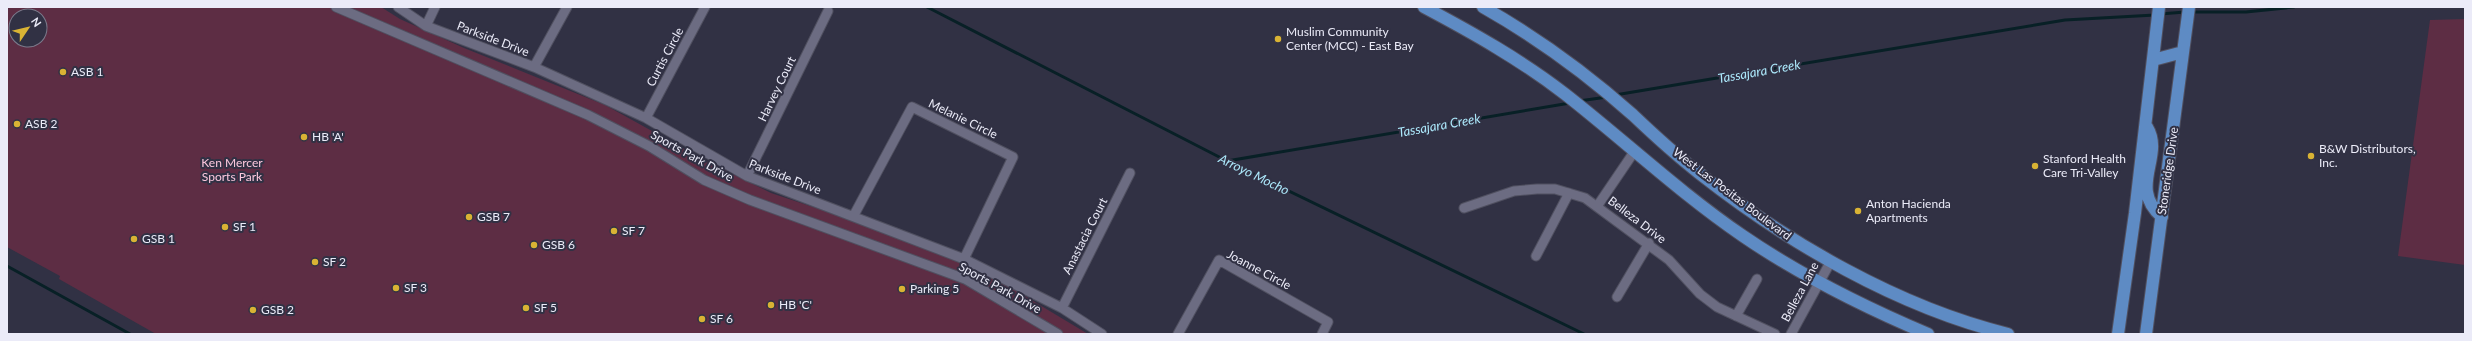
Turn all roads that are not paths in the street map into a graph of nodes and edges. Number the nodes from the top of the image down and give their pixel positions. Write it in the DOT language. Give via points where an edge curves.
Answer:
graph roads {
  1 [pos="336,7"];
  2 [pos="398,7"];
  3 [pos="436,7"];
  4 [pos="567,7"];
  5 [pos="705,7"];
  6 [pos="1424,7"];
  7 [pos="1483,7"];
  8 [pos="2159,7"];
  9 [pos="2190,7"];
  10 [pos="828,11"];
  11 [pos="426,26"];
  12 [pos="2184,52"];
  13 [pos="2153,60"];
  14 [pos="534,67"];
  15 [pos="646,118"];
  16 [pos="2144,122"];
  17 [pos="1634,152"];
  18 [pos="1130,173"];
  19 [pos="747,176"];
  20 [pos="1569,193"];
  21 [pos="1598,205"];
  22 [pos="1464,208"];
  23 [pos="854,215"];
  24 [pos="2162,217"];
  25 [pos="1649,243"];
  26 [pos="1536,256"];
  27 [pos="964,259"];
  28 [pos="1831,261"];
  29 [pos="1757,279"];
  30 [pos="1819,281"];
  31 [pos="1617,296"];
  32 [pos="1062,308"];
  33 [pos="1736,316"];
  34 [pos="1058,334"];
  35 [pos="1102,334"];
  36 [pos="1178,334"];
  37 [pos="1322,334"];
  38 [pos="1775,334"];
  39 [pos="1791,334"];
  40 [pos="1928,334"];
  41 [pos="2008,334"];
  42 [pos="2118,334"];
  43 [pos="2146,334"];
  1 -- 34 [label="street, Sports Park Drive" via="588,115 649,146 704,180 750,200 965,279"];
  2 -- 11 [label="street, Parkside Drive"];
  3 -- 11 [label="street"];
  4 -- 14 [label="street"];
  5 -- 15 [label="street, Curtis Circle"];
  6 -- 17 [label="main road, West Las Positas Boulevard" via="1505,51 1565,94"];
  7 -- 28 [label="main road, West Las Positas Boulevard" via="1539,41 1607,93 1699,173 1759,217"];
  8 -- 13 [label="main road"];
  9 -- 12 [label="main road, Stoneridge Drive"];
  10 -- 19 [label="street, Harvey Court"];
  11 -- 14 [label="street, Parkside Drive"];
  12 -- 13 [label="main road"];
  12 -- 24 [label="main road, Stoneridge Drive"];
  13 -- 16 [label="main road"];
  14 -- 15 [label="street, Parkside Drive"];
  15 -- 19 [label="street, Parkside Drive"];
  16 -- 24 [label="main road" via="2151,149 2147,198"];
  16 -- 42 [label="main road" via="2135,213"];
  17 -- 21 [label="street"];
  17 -- 30 [label="main road, West Las Positas Boulevard" via="1743,237"];
  18 -- 32 [label="street, Anastacia Court"];
  19 -- 23 [label="street, Parkside Drive"];
  20 -- 21 [label="street, Belleza Drive"];
  20 -- 22 [label="street, Belleza Drive" via="1538,189 1514,191"];
  20 -- 26 [label="street"];
  21 -- 25 [label="street, Belleza Drive"];
  23 -- 27 [label="street, Parkside Drive"];
  23 -- 27 [label="street, Melanie Circle" via="912,107 1013,157"];
  24 -- 43 [label="main road, Stoneridge Drive"];
  25 -- 31 [label="street"];
  25 -- 33 [label="street, Belleza Drive" via="1669,260 1700,294"];
  27 -- 32 [label="street, Parkside Drive"];
  28 -- 30 [label="street, Belleza Lane"];
  28 -- 41 [label="main road, West Las Positas Boulevard" via="1935,310 1982,328"];
  29 -- 33 [label="street"];
  30 -- 39 [label="street, Belleza Lane"];
  30 -- 40 [label="main road, West Las Positas Boulevard" via="1877,312"];
  32 -- 35 [label="street, Parkside Drive"];
  33 -- 38 [label="street, Belleza Drive"];
  36 -- 37 [label="street, Joanne Circle" via="1219,260 1328,322"];
}
